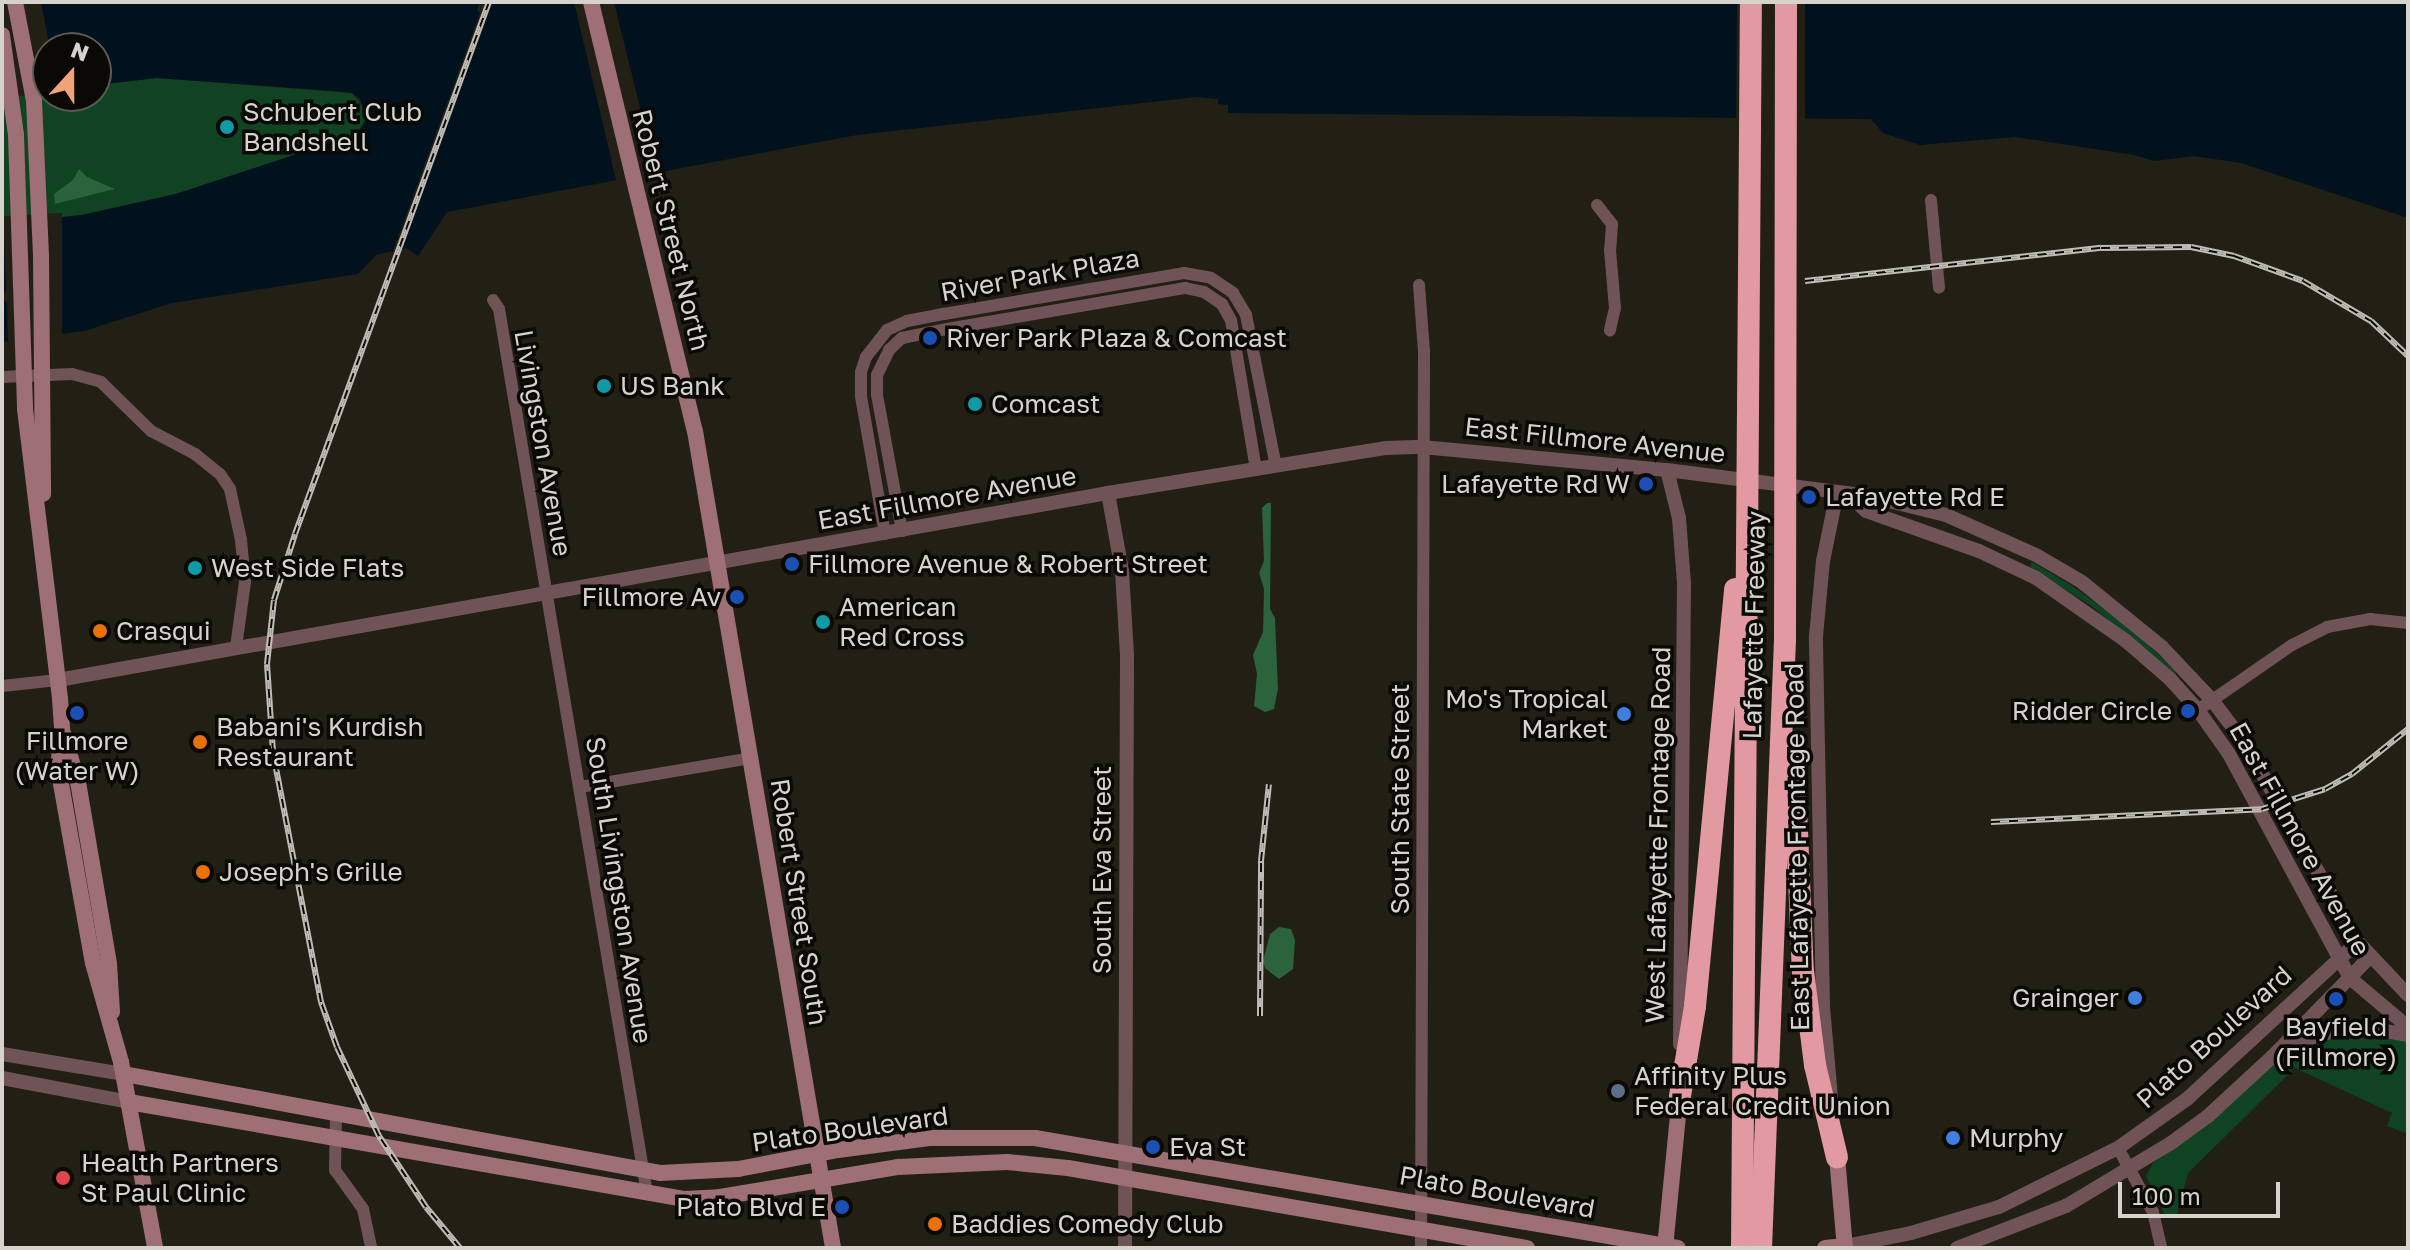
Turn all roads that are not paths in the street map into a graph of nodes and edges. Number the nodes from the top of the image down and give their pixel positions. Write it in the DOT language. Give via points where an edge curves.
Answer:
graph roads {
  1 [pos="15,2"];
  2 [pos="591,2"];
  3 [pos="1751,2"];
  4 [pos="1786,2"];
  5 [pos="2,35"];
  6 [pos="1931,200"];
  7 [pos="1597,205"];
  8 [pos="1419,285"];
  9 [pos="1939,288"];
  10 [pos="493,300"];
  11 [pos="1610,330"];
  12 [pos="2,377"];
  13 [pos="1422,447"];
  14 [pos="1276,466"];
  15 [pos="1256,469"];
  16 [pos="1667,470"];
  17 [pos="1108,493"];
  18 [pos="1844,495"];
  19 [pos="1746,512"];
  20 [pos="41,527"];
  21 [pos="902,531"];
  22 [pos="885,534"];
  23 [pos="718,564"];
  24 [pos="547,595"];
  25 [pos="2408,623"];
  26 [pos="1785,639"];
  27 [pos="236,647"];
  28 [pos="58,680"];
  29 [pos="2,686"];
  30 [pos="2212,700"];
  31 [pos="2198,710"];
  32 [pos="751,758"];
  33 [pos="580,787"];
  34 [pos="2358,942"];
  35 [pos="2370,957"];
  36 [pos="2338,958"];
  37 [pos="2350,978"];
  38 [pos="2408,995"];
  39 [pos="2408,1027"];
  40 [pos="2408,1035"];
  41 [pos="2,1054"];
  42 [pos="2272,1057"];
  43 [pos="124,1074"];
  44 [pos="2,1078"];
  45 [pos="1680,1096"];
  46 [pos="129,1102"];
  47 [pos="336,1112"];
  48 [pos="333,1139"];
  49 [pos="2118,1148"];
  50 [pos="1124,1152"];
  51 [pos="817,1154"];
  52 [pos="1837,1157"];
  53 [pos="643,1170"];
  54 [pos="2130,1171"];
  55 [pos="1127,1178"];
  56 [pos="821,1179"];
  57 [pos="647,1193"];
  58 [pos="1421,1203"];
  59 [pos="1752,1214"];
  60 [pos="1421,1230"];
  61 [pos="1845,1247"];
  62 [pos="155,1248"];
  63 [pos="371,1248"];
  64 [pos="833,1248"];
  65 [pos="1125,1248"];
  66 [pos="1421,1248"];
  67 [pos="1527,1248"];
  68 [pos="1665,1248"];
  69 [pos="1678,1248"];
  70 [pos="1742,1248"];
  71 [pos="1761,1248"];
  72 [pos="1825,1248"];
  73 [pos="1957,1248"];
  74 [pos="2161,1248"];
  1 -- 20 [label="main road" via="34,101 41,255"];
  2 -- 23 [label="main road, Robert Street North" via="690,408"];
  3 -- 19 [label="highway"];
  4 -- 26 [label="highway, Lafayette Freeway"];
  5 -- 20 [label="main road" via="13,100 25,409"];
  6 -- 9 [label="street"];
  7 -- 11 [label="street" via="1612,224 1615,308"];
  8 -- 13 [label="street, South State Street"];
  10 -- 24 [label="street, Livingston Avenue" via="499,309"];
  12 -- 27 [label="street" via="88,377 110,388 151,431 220,474 230,489 245,582"];
  13 -- 14 [label="street, East Fillmore Avenue"];
  13 -- 16 [label="street, East Fillmore Avenue"];
  13 -- 58 [label="street, South State Street"];
  14 -- 15 [label="street, East Fillmore Avenue"];
  14 -- 22 [label="street, River Park Plaza" via="1246,315 1233,293 1211,278 1184,273 956,312 896,324 866,357 861,396"];
  15 -- 17 [label="street, East Fillmore Avenue"];
  15 -- 21 [label="street, River Park Plaza" via="1231,320 1222,304 1204,292 1185,288 947,329 902,338 889,350 877,375"];
  16 -- 18 [label="street, East Fillmore Avenue"];
  16 -- 45 [label="street, West Lafayette Frontage Road" via="1679,518 1684,583"];
  17 -- 21 [label="street, East Fillmore Avenue"];
  17 -- 50 [label="street, South Eva Street" via="1122,571 1127,655"];
  18 -- 30 [label="street, East Fillmore Avenue" via="1900,501 1946,515 2036,555 2127,616"];
  18 -- 31 [label="street, East Fillmore Avenue" via="1866,511 1979,551 2036,578 2126,641"];
  18 -- 52 [label="street, East Lafayette Frontage Road" via="1823,561 1816,636 1823,1008"];
  19 -- 45 [label="highway" via="1695,1006"];
  19 -- 59 [label="highway, Lafayette Freeway"];
  20 -- 28 [label="main road"];
  21 -- 22 [label="street, East Fillmore Avenue"];
  22 -- 23 [label="street, East Fillmore Avenue"];
  23 -- 24 [label="street, East Fillmore Avenue"];
  23 -- 32 [label="main road, Robert Street South"];
  24 -- 27 [label="street, East Fillmore Avenue"];
  24 -- 33 [label="street, South Livingston Avenue"];
  25 -- 30 [label="street" via="2370,619 2327,627"];
  26 -- 52 [label="highway" via="1793,716 1801,959 1815,1065"];
  26 -- 59 [label="highway, Lafayette Freeway"];
  27 -- 28 [label="street, East Fillmore Avenue"];
  28 -- 29 [label="street"];
  28 -- 43 [label="main road" via="58,767 93,963"];
  30 -- 31 [label="street"];
  30 -- 34 [label="street, East Fillmore Avenue" via="2263,770"];
  31 -- 36 [label="street, East Fillmore Avenue" via="2262,809"];
  32 -- 33 [label="street"];
  32 -- 51 [label="main road, Robert Street South"];
  33 -- 53 [label="street, South Livingston Avenue"];
  34 -- 35 [label="street, East Fillmore Avenue"];
  34 -- 36 [label="street, Plato Boulevard"];
  35 -- 37 [label="street, Plato Boulevard"];
  35 -- 38 [label="street, East Fillmore Avenue"];
  36 -- 37 [label="street, East Fillmore Avenue"];
  36 -- 49 [label="street, Plato Boulevard" via="2187,1099"];
  37 -- 39 [label="street, East Fillmore Avenue"];
  37 -- 42 [label="street, Plato Boulevard"];
  40 -- 42 [label="street" via="2374,1029 2332,1031"];
  41 -- 43 [label="street"];
  42 -- 54 [label="street, Plato Boulevard" via="2208,1116"];
  43 -- 46 [label="main road"];
  43 -- 47 [label="main road, Plato Boulevard"];
  44 -- 46 [label="street"];
  45 -- 68 [label="main road, West Lafayette Frontage Road"];
  46 -- 48 [label="main road, Plato Boulevard"];
  46 -- 62 [label="main road"];
  47 -- 48 [label="street"];
  47 -- 53 [label="main road, Plato Boulevard"];
  48 -- 57 [label="main road, Plato Boulevard"];
  48 -- 63 [label="street" via="335,1170 363,1209"];
  49 -- 54 [label="street"];
  49 -- 61 [label="street, Plato Boulevard" via="1999,1207"];
  50 -- 51 [label="main road, Plato Boulevard" via="1076,1142 999,1137 931,1138"];
  50 -- 55 [label="street, South Eva Street"];
  50 -- 58 [label="main road, Plato Boulevard"];
  51 -- 53 [label="main road, Plato Boulevard" via="708,1172"];
  51 -- 56 [label="main road, Robert Street South"];
  52 -- 61 [label="main road, East Lafayette Frontage Road"];
  53 -- 57 [label="street, South Livingston Avenue"];
  54 -- 73 [label="street, Plato Boulevard" via="2035,1220"];
  54 -- 74 [label="street" via="2153,1212"];
  55 -- 56 [label="main road, Plato Boulevard" via="1007,1162 913,1166"];
  55 -- 60 [label="main road, Plato Boulevard"];
  55 -- 65 [label="street, South Eva Street"];
  56 -- 57 [label="main road, Plato Boulevard" via="701,1198"];
  56 -- 64 [label="main road, Robert Street South"];
  58 -- 60 [label="street, South State Street"];
  58 -- 68 [label="main road, Plato Boulevard"];
  59 -- 70 [label="highway, Lafayette Freeway"];
  59 -- 71 [label="highway, Lafayette Freeway"];
  60 -- 66 [label="street, South State Street"];
  60 -- 67 [label="main road, Plato Boulevard"];
  61 -- 72 [label="main road, Plato Boulevard"];
  68 -- 69 [label="main road, Plato Boulevard"];
}
